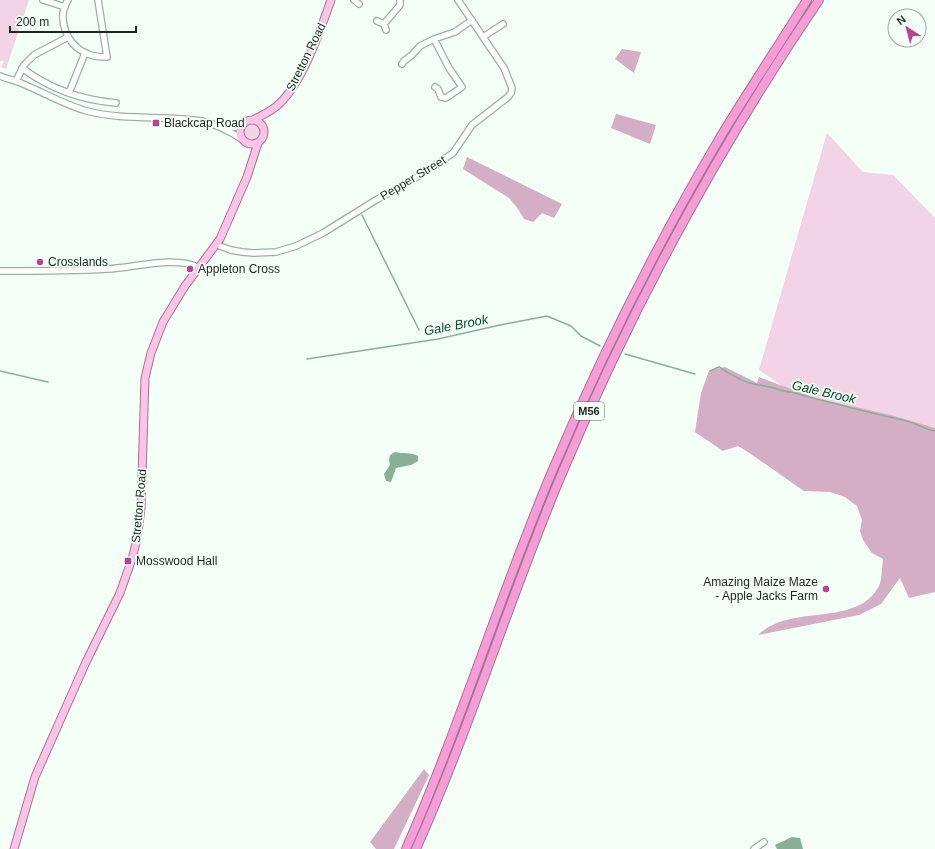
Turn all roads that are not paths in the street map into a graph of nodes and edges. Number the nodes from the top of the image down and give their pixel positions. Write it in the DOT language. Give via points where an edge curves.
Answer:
graph roads {
  1 [pos="43,0"];
  2 [pos="68,0"];
  3 [pos="98,0"];
  4 [pos="331,0"];
  5 [pos="400,0"];
  6 [pos="808,0"];
  7 [pos="819,0"];
  8 [pos="462,1"];
  9 [pos="64,7"];
  10 [pos="472,20"];
  11 [pos="377,21"];
  12 [pos="503,22"];
  13 [pos="384,24"];
  14 [pos="386,30"];
  15 [pos="68,36"];
  16 [pos="484,37"];
  17 [pos="434,39"];
  18 [pos="85,53"];
  19 [pos="402,65"];
  20 [pos="22,68"];
  21 [pos="0,76"];
  22 [pos="16,81"];
  23 [pos="436,87"];
  24 [pos="69,93"];
  25 [pos="116,103"];
  26 [pos="273,110"];
  27 [pos="253,120"];
  28 [pos="244,124"];
  29 [pos="222,127"];
  30 [pos="263,127"];
  31 [pos="245,141"];
  32 [pos="258,143"];
  33 [pos="251,166"];
  34 [pos="217,245"];
  35 [pos="199,268"];
  36 [pos="0,271"];
  37 [pos="764,842"];
  38 [pos="14,849"];
  39 [pos="406,849"];
  40 [pos="416,849"];
  41 [pos="754,849"];
  1 -- 9 [label="street"];
  2 -- 9 [label="street"];
  3 -- 18 [label="street" via="107,56"];
  4 -- 26 [label="main road, Stretton Road" via="293,87"];
  5 -- 13 [label="street" via="400,5"];
  6 -- 39 [label="highway, M56" via="717,144 645,273 610,344 577,414 525,538 448,748"];
  7 -- 40 [label="highway, M56" via="756,97 716,165 619,347 537,533 467,725"];
  8 -- 10 [label="street, Pepper Street"];
  9 -- 15 [label="street" via="62,19"];
  10 -- 16 [label="street, Pepper Street"];
  10 -- 17 [label="street" via="455,32"];
  11 -- 13 [label="street"];
  12 -- 16 [label="street"];
  13 -- 14 [label="street"];
  15 -- 18 [label="street" via="77,48"];
  15 -- 20 [label="street" via="37,52"];
  16 -- 34 [label="street, Pepper Street" via="504,68 511,83 511,93 472,124 453,153 337,225 287,249 254,253"];
  17 -- 19 [label="street" via="420,46"];
  17 -- 23 [label="street" via="462,87 445,100 440,97"];
  18 -- 24 [label="street"];
  20 -- 22 [label="street"];
  20 -- 24 [label="street" via="44,82"];
  21 -- 22 [label="street"];
  22 -- 29 [label="street" via="88,111 125,118 203,121"];
  24 -- 25 [label="street" via="84,99"];
  26 -- 27 [label="main road, Stretton Road"];
  26 -- 30 [label="main road, Stretton Road"];
  27 -- 28 [label="main road"];
  27 -- 30 [label="main road"];
  28 -- 29 [label="street"];
  28 -- 31 [label="main road" via="241,134"];
  29 -- 31 [label="street"];
  30 -- 32 [label="main road" via="264,135"];
  31 -- 32 [label="main road" via="250,144"];
  31 -- 33 [label="main road, Stretton Road" via="250,151"];
  32 -- 33 [label="main road, Stretton Road"];
  33 -- 34 [label="main road, Stretton Road"];
  34 -- 35 [label="main road, Stretton Road"];
  35 -- 36 [label="street" via="174,262 106,270"];
  35 -- 38 [label="main road, Stretton Road" via="168,313 148,363 144,400 141,508 132,559 120,593 35,777"];
  37 -- 41 [label="street"];
}
